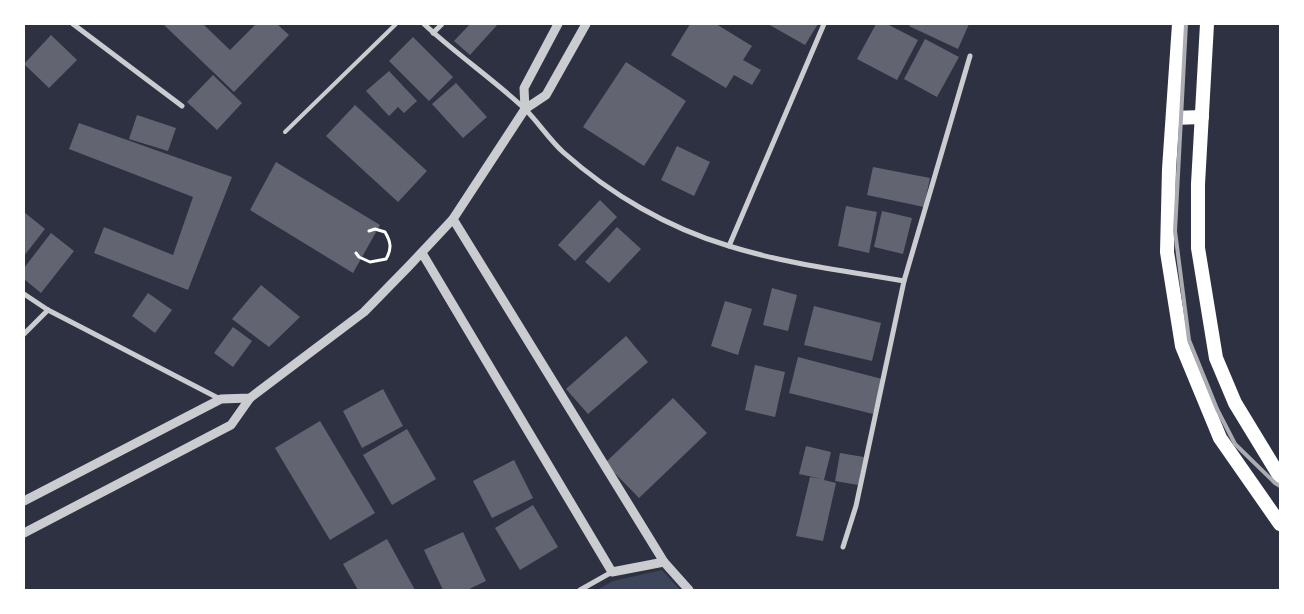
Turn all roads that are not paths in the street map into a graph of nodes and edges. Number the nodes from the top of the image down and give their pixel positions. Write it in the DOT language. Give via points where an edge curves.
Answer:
graph roads {
  1 [pos="73,24"];
  2 [pos="396,24"];
  3 [pos="424,24"];
  4 [pos="442,24"];
  5 [pos="558,24"];
  6 [pos="586,24"];
  7 [pos="824,24"];
  8 [pos="1179,24"];
  9 [pos="1207,24"];
  10 [pos="433,33"];
  11 [pos="970,56"];
  12 [pos="182,106"];
  13 [pos="525,109"];
  14 [pos="1202,117"];
  15 [pos="1173,118"];
  16 [pos="285,132"];
  17 [pos="453,219"];
  18 [pos="729,246"];
  19 [pos="422,253"];
  20 [pos="904,281"];
  21 [pos="24,294"];
  22 [pos="48,310"];
  23 [pos="24,334"];
  24 [pos="250,398"];
  25 [pos="221,399"];
  26 [pos="1280,477"];
  27 [pos="24,501"];
  28 [pos="1280,524"];
  29 [pos="24,533"];
  30 [pos="843,547"];
  31 [pos="664,562"];
  32 [pos="612,572"];
  33 [pos="580,590"];
  34 [pos="689,590"];
  1 -- 12 [label="street"];
  2 -- 16 [label="lane"];
  3 -- 10 [label="street"];
  4 -- 10 [label="street"];
  5 -- 13 [label="street" via="524,88"];
  6 -- 13 [label="street" via="546,95"];
  7 -- 18 [label="street"];
  8 -- 15 [label="highway"];
  9 -- 14 [label="highway"];
  10 -- 13 [label="street"];
  11 -- 20 [label="street"];
  13 -- 17 [label="street"];
  13 -- 18 [label="street" via="562,151 604,184 640,208"];
  14 -- 15 [label="highway"];
  14 -- 26 [label="highway" via="1198,248 1216,358 1235,403"];
  15 -- 28 [label="highway" via="1168,252 1182,346 1220,438"];
  17 -- 19 [label="street"];
  17 -- 31 [label="street"];
  18 -- 20 [label="street" via="796,262"];
  19 -- 24 [label="street" via="364,312"];
  19 -- 32 [label="street"];
  20 -- 30 [label="street" via="856,506"];
  21 -- 22 [label="street"];
  22 -- 23 [label="street"];
  22 -- 25 [label="street"];
  24 -- 25 [label="street"];
  24 -- 29 [label="street" via="231,425"];
  25 -- 27 [label="street"];
  31 -- 32 [label="street"];
  31 -- 34 [label="street"];
  32 -- 33 [label="street"];
}
